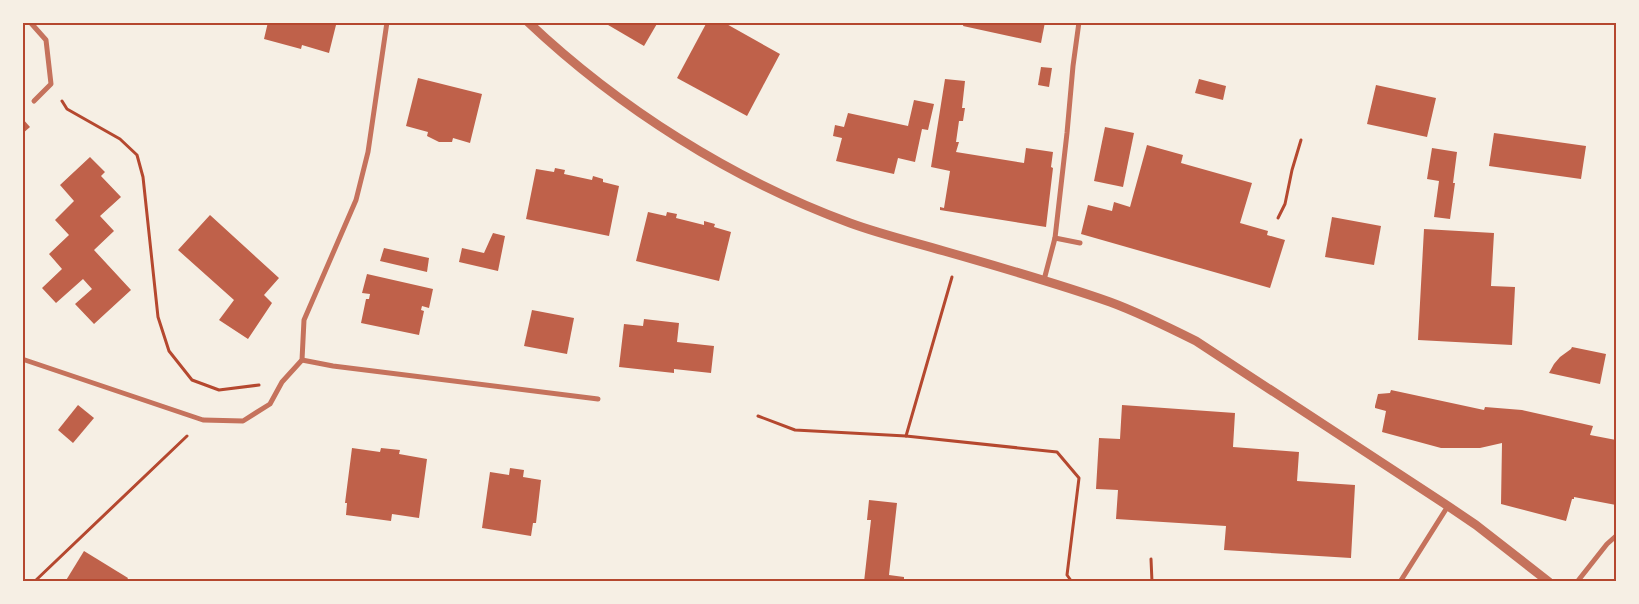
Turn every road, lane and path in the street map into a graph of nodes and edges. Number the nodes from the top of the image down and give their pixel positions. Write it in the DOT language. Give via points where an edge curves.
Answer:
graph roads {
  1 [pos="30,22"];
  2 [pos="387,22"];
  3 [pos="528,22"];
  4 [pos="1079,22"];
  5 [pos="51,84"];
  6 [pos="34,101"];
  7 [pos="1301,140"];
  8 [pos="1278,218"];
  9 [pos="1055,238"];
  10 [pos="1080,244"];
  11 [pos="953,274"];
  12 [pos="1044,280"];
  13 [pos="22,359"];
  14 [pos="302,360"];
  15 [pos="282,382"];
  16 [pos="598,399"];
  17 [pos="758,416"];
  18 [pos="203,420"];
  19 [pos="906,436"];
  20 [pos="1448,506"];
  21 [pos="1616,536"];
  22 [pos="1150,559"];
  23 [pos="34,582"];
  24 [pos="1072,582"];
  25 [pos="1152,582"];
  26 [pos="1400,582"];
  27 [pos="1549,582"];
  28 [pos="1577,582"];
  1 -- 5 [label="street" via="46,40"];
  2 -- 14 [label="street" via="368,152 356,200 304,320"];
  3 -- 12 [label="street" via="563,54 623,100 688,144 753,181 852,224"];
  4 -- 9 [label="street"];
  5 -- 6 [label="street"];
  5 -- 15 [label="path" via="67,109 120,139 137,156 143,177 158,317 169,351 192,380 219,390"];
  7 -- 8 [label="path"];
  9 -- 10 [label="street"];
  9 -- 12 [label="street"];
  11 -- 19 [label="path"];
  12 -- 20 [label="street" via="1112,303 1196,341"];
  13 -- 18 [label="street"];
  14 -- 15 [label="street"];
  14 -- 16 [label="street"];
  15 -- 18 [label="street" via="270,404 243,421"];
  17 -- 19 [label="path" via="795,430"];
  18 -- 23 [label="path"];
  19 -- 24 [label="path" via="1057,452 1079,478 1067,575"];
  20 -- 26 [label="street"];
  20 -- 27 [label="street"];
  21 -- 28 [label="street"];
  22 -- 25 [label="path"];
}
